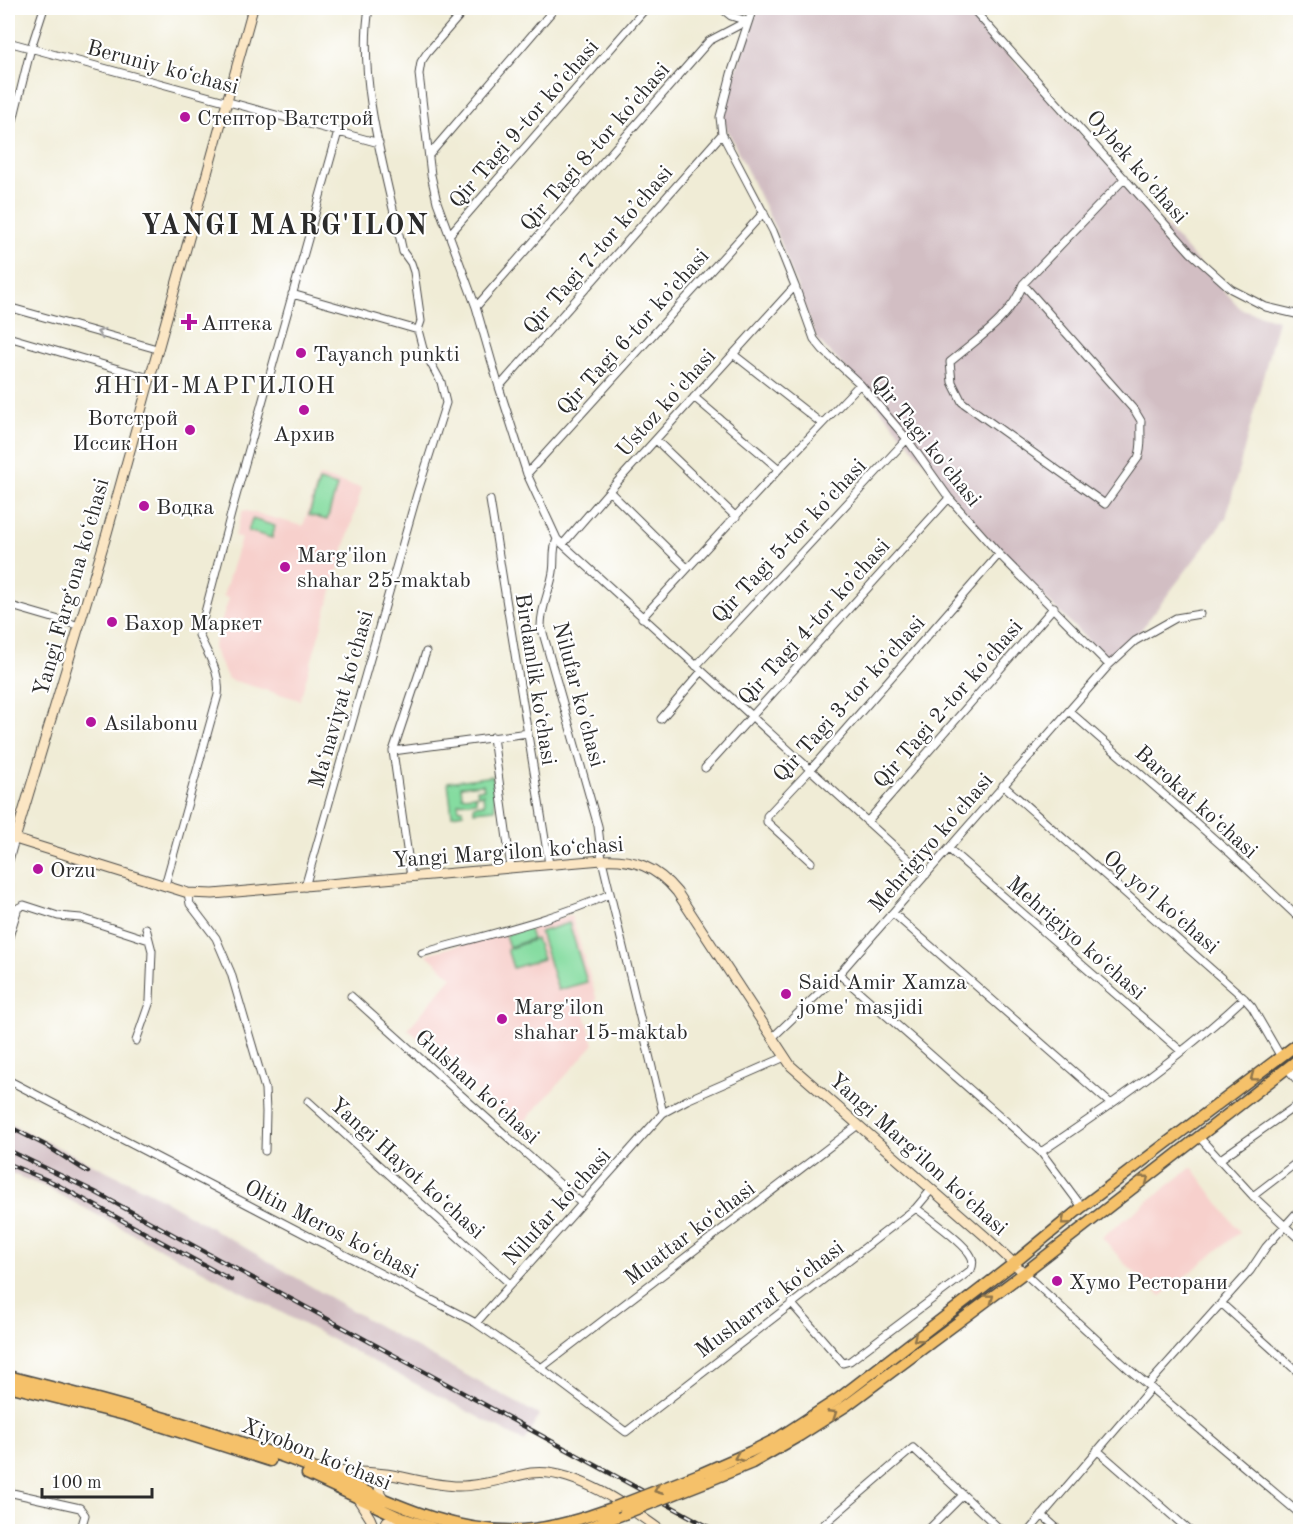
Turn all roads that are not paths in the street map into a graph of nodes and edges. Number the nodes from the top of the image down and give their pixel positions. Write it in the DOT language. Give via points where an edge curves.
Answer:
graph roads {
  1 [pos="44,8"];
  2 [pos="253,8"];
  3 [pos="369,8"];
  4 [pos="466,8"];
  5 [pos="555,8"];
  6 [pos="646,8"];
  7 [pos="721,8"];
  8 [pos="753,8"];
  9 [pos="972,8"];
  10 [pos="747,21"];
  11 [pos="8,42"];
  12 [pos="31,48"];
  13 [pos="226,102"];
  14 [pos="338,132"];
  15 [pos="722,134"];
  16 [pos="8,141"];
  17 [pos="379,142"];
  18 [pos="430,154"];
  19 [pos="1125,178"];
  20 [pos="764,212"];
  21 [pos="450,234"];
  22 [pos="1023,284"];
  23 [pos="795,286"];
  24 [pos="292,294"];
  25 [pos="8,307"];
  26 [pos="476,308"];
  27 [pos="1300,315"];
  28 [pos="418,330"];
  29 [pos="8,337"];
  30 [pos="157,349"];
  31 [pos="733,354"];
  32 [pos="149,378"];
  33 [pos="860,384"];
  34 [pos="499,387"];
  35 [pos="694,397"];
  36 [pos="821,423"];
  37 [pos="907,439"];
  38 [pos="656,440"];
  39 [pos="779,469"];
  40 [pos="527,474"];
  41 [pos="609,491"];
  42 [pos="949,498"];
  43 [pos="490,500"];
  44 [pos="736,517"];
  45 [pos="560,542"];
  46 [pos="999,554"];
  47 [pos="687,568"];
  48 [pos="8,605"];
  49 [pos="1054,607"];
  50 [pos="1200,614"];
  51 [pos="642,618"];
  52 [pos="80,626"];
  53 [pos="426,652"];
  54 [pos="1109,665"];
  55 [pos="699,668"];
  56 [pos="1069,711"];
  57 [pos="752,716"];
  58 [pos="661,719"];
  59 [pos="528,733"];
  60 [pos="493,737"];
  61 [pos="393,751"];
  62 [pos="705,768"];
  63 [pos="811,769"];
  64 [pos="1003,785"];
  65 [pos="867,822"];
  66 [pos="15,839"];
  67 [pos="949,849"];
  68 [pos="602,860"];
  69 [pos="811,862"];
  70 [pos="8,864"];
  71 [pos="549,864"];
  72 [pos="511,868"];
  73 [pos="926,875"];
  74 [pos="411,877"];
  75 [pos="165,885"];
  76 [pos="305,887"];
  77 [pos="188,892"];
  78 [pos="610,894"];
  79 [pos="892,913"];
  80 [pos="1300,919"];
  81 [pos="146,928"];
  82 [pos="8,940"];
  83 [pos="149,940"];
  84 [pos="422,953"];
  85 [pos="839,974"];
  86 [pos="351,996"];
  87 [pos="1244,998"];
  88 [pos="772,1038"];
  89 [pos="136,1041"];
  90 [pos="1300,1042"];
  91 [pos="1181,1051"];
  92 [pos="785,1057"];
  93 [pos="1281,1057"];
  94 [pos="1300,1058"];
  95 [pos="1287,1068"];
  96 [pos="8,1080"];
  97 [pos="1300,1084"];
  98 [pos="308,1101"];
  99 [pos="1300,1102"];
  100 [pos="1111,1104"];
  101 [pos="663,1113"];
  102 [pos="858,1125"];
  103 [pos="1198,1137"];
  104 [pos="265,1151"];
  105 [pos="1041,1152"];
  106 [pos="1219,1160"];
  107 [pos="1300,1160"];
  108 [pos="931,1190"];
  109 [pos="1253,1196"];
  110 [pos="581,1203"];
  111 [pos="1082,1207"];
  112 [pos="916,1208"];
  113 [pos="1300,1209"];
  114 [pos="1285,1226"];
  115 [pos="1300,1240"];
  116 [pos="1013,1264"];
  117 [pos="1024,1273"];
  118 [pos="510,1284"];
  119 [pos="791,1303"];
  120 [pos="1221,1303"];
  121 [pos="476,1323"];
  122 [pos="541,1368"];
  123 [pos="1300,1374"];
  124 [pos="8,1376"];
  125 [pos="8,1386"];
  126 [pos="1149,1386"];
  127 [pos="626,1432"];
  128 [pos="1097,1450"];
  129 [pos="317,1470"];
  130 [pos="390,1475"];
  131 [pos="705,1477"];
  132 [pos="8,1492"];
  133 [pos="963,1495"];
  134 [pos="358,1499"];
  135 [pos="386,1501"];
  136 [pos="1300,1514"];
  137 [pos="1042,1515"];
  138 [pos="399,1517"];
  139 [pos="652,1527"];
  140 [pos="80,1532"];
  141 [pos="376,1532"];
  142 [pos="381,1532"];
  143 [pos="445,1532"];
  144 [pos="576,1532"];
  145 [pos="663,1532"];
  146 [pos="814,1532"];
  147 [pos="926,1532"];
  148 [pos="1003,1532"];
  149 [pos="1028,1532"];
  150 [pos="1061,1532"];
  151 [pos="1191,1532"];
  1 -- 12 [label="street"];
  2 -- 13 [label="main road, Yangi Fargʻona koʻchasi"];
  3 -- 17 [label="street, Maʻnaviyat koʻchasi" via="367,73"];
  4 -- 18 [label="street" via="421,62 419,74"];
  5 -- 18 [label="street"];
  6 -- 21 [label="street, Qir Tagi 9-tor koʼchasi"];
  7 -- 10 [label="street"];
  8 -- 10 [label="street"];
  9 -- 19 [label="street, Oybek ko'chasi"];
  10 -- 15 [label="street" via="720,117"];
  10 -- 26 [label="street, Qir Tagi 8-tor koʼchasi" via="710,41"];
  11 -- 12 [label="street, Beruniy koʻchasi"];
  12 -- 13 [label="street, Beruniy koʻchasi"];
  12 -- 16 [label="street"];
  13 -- 14 [label="street, Beruniy koʻchasi"];
  13 -- 30 [label="main road, Yangi Fargʻona koʻchasi"];
  14 -- 17 [label="street, Beruniy koʻchasi"];
  14 -- 24 [label="street"];
  15 -- 20 [label="street, Qir Tagi ko'chasi"];
  15 -- 34 [label="street, Qir Tagi 7-tor koʼchasi"];
  17 -- 28 [label="street, Maʻnaviyat koʻchasi" via="403,252 414,272 421,321"];
  18 -- 21 [label="street" via="437,202"];
  19 -- 22 [label="street"];
  19 -- 27 [label="street, Oybek ko'chasi" via="1191,253 1231,289 1266,307"];
  20 -- 23 [label="street, Qir Tagi ko'chasi"];
  20 -- 40 [label="street, Qir Tagi 6-tor koʼchasi"];
  21 -- 26 [label="street"];
  22 -- 22 [label="street" via="1000,320 950,362 952,382 962,402 1105,504 1141,451 1141,421"];
  23 -- 31 [label="street, Ustoz ko'chasi"];
  23 -- 33 [label="street, Qir Tagi ko'chasi" via="814,339"];
  24 -- 28 [label="street"];
  24 -- 75 [label="street" via="199,635 220,682"];
  30 -- 25 [label="street, one-way"];
  26 -- 34 [label="street"];
  28 -- 76 [label="street, Maʻnaviyat koʻchasi" via="446,403"];
  29 -- 32 [label="street"];
  30 -- 32 [label="main road, Yangi Fargʻona koʻchasi"];
  31 -- 35 [label="street, Ustoz ko'chasi"];
  31 -- 36 [label="street"];
  32 -- 52 [label="main road, Yangi Fargʻona koʻchasi"];
  33 -- 36 [label="street"];
  33 -- 37 [label="street, Qir Tagi ko'chasi"];
  34 -- 40 [label="street"];
  35 -- 38 [label="street, Ustoz ko'chasi"];
  35 -- 39 [label="street"];
  36 -- 39 [label="street"];
  37 -- 42 [label="street, Qir Tagi ko'chasi"];
  37 -- 55 [label="street, Qir Tagi 5-tor koʼchasi"];
  38 -- 41 [label="street, Ustoz ko'chasi"];
  38 -- 44 [label="street"];
  39 -- 44 [label="street"];
  40 -- 45 [label="street"];
  41 -- 45 [label="street, Ustoz ko'chasi"];
  41 -- 47 [label="street"];
  42 -- 46 [label="street, Qir Tagi ko'chasi"];
  42 -- 57 [label="street, Qir Tagi 4-tor koʼchasi"];
  43 -- 59 [label="street, Birdamlik koʻchasi"];
  44 -- 47 [label="street"];
  45 -- 51 [label="street"];
  45 -- 68 [label="street, Nilufar ko'chasi" via="554,547 554,568 541,612 541,627 598,826"];
  46 -- 49 [label="street, Qir Tagi ko'chasi"];
  46 -- 63 [label="street, Qir Tagi 3-tor koʼchasi"];
  47 -- 51 [label="street"];
  48 -- 52 [label="street"];
  49 -- 54 [label="street, Qir Tagi ko'chasi"];
  49 -- 65 [label="street, Qir Tagi 2-tor koʼchasi"];
  50 -- 54 [label="street, Mehrigiyo ko'chasi" via="1176,618 1135,641"];
  51 -- 55 [label="street"];
  52 -- 66 [label="main road, Yangi Fargʻona koʻchasi"];
  53 -- 61 [label="street"];
  54 -- 56 [label="street, Mehrigiyo ko'chasi"];
  55 -- 57 [label="street"];
  55 -- 58 [label="street, Qir Tagi 5-tor koʼchasi"];
  56 -- 64 [label="street, Mehrigiyo ko'chasi"];
  56 -- 80 [label="street, Barokat koʻchasi"];
  57 -- 62 [label="street, Qir Tagi 4-tor koʼchasi"];
  57 -- 63 [label="street"];
  59 -- 60 [label="street"];
  59 -- 71 [label="street, Birdamlik koʻchasi"];
  60 -- 61 [label="street"];
  60 -- 72 [label="street"];
  61 -- 74 [label="street"];
  63 -- 65 [label="street"];
  63 -- 69 [label="street, Qir Tagi 3-tor koʼchasi" via="767,816 767,822"];
  64 -- 67 [label="street, Mehrigiyo ko'chasi"];
  64 -- 87 [label="street, Oq yoʻl koʻchasi"];
  65 -- 73 [label="street"];
  66 -- 70 [label="street, Yangi Fargʻona koʻchasi"];
  66 -- 75 [label="main road, Yangi Margʻilon koʻchasi"];
  67 -- 73 [label="street, Mehrigiyo ko'chasi"];
  67 -- 91 [label="street, Mehrigiyo koʻchasi"];
  68 -- 71 [label="main road, Yangi Margʻilon koʻchasi"];
  68 -- 78 [label="street"];
  68 -- 88 [label="main road, Yangi Margʻilon koʻchasi" via="645,865 671,885"];
  71 -- 72 [label="main road, Yangi Margʻilon koʻchasi"];
  72 -- 74 [label="main road, Yangi Margʻilon koʻchasi"];
  73 -- 79 [label="street, Mehrigiyo ko'chasi"];
  74 -- 76 [label="main road, Yangi Margʻilon koʻchasi"];
  75 -- 77 [label="main road, Yangi Margʻilon koʻchasi"];
  76 -- 77 [label="main road, Yangi Margʻilon koʻchasi" via="213,894"];
  77 -- 104 [label="street" via="190,904 216,938 234,983 265,1089"];
  78 -- 84 [label="street" via="547,918"];
  78 -- 101 [label="street"];
  79 -- 85 [label="street, Mehrigiyo ko'chasi"];
  79 -- 100 [label="street"];
  81 -- 83 [label="street"];
  82 -- 83 [label="street" via="18,908 24,905"];
  83 -- 89 [label="street" via="153,951 150,1002"];
  85 -- 88 [label="street, Mehrigiyo ko'chasi"];
  85 -- 105 [label="street"];
  86 -- 110 [label="street, Gulshan koʻchasi"];
  87 -- 91 [label="street"];
  87 -- 93 [label="street, Oq yoʻl koʻchasi"];
  88 -- 92 [label="main road, Yangi Margʻilon koʻchasi"];
  90 -- 93 [label="main road"];
  91 -- 100 [label="street"];
  92 -- 101 [label="street, Nilufar koʻchasi"];
  92 -- 102 [label="main road, Yangi Margʻilon koʻchasi"];
  93 -- 111 [label="main road, one-way"];
  94 -- 95 [label="main road"];
  95 -- 97 [label="street"];
  95 -- 103 [label="main road"];
  96 -- 121 [label="street, Oltin Meros koʻchasi"];
  98 -- 118 [label="street, Yangi Hayot koʻchasi"];
  99 -- 106 [label="street"];
  100 -- 105 [label="street"];
  101 -- 110 [label="street, Nilufar koʻchasi"];
  102 -- 108 [label="main road, Yangi Margʻilon koʻchasi"];
  102 -- 122 [label="street, Muattar koʻchasi"];
  103 -- 106 [label="street"];
  117 -- 103 [label="main road, one-way"];
  105 -- 111 [label="street"];
  106 -- 109 [label="street"];
  107 -- 109 [label="street"];
  108 -- 112 [label="street, Musharraf koʻchasi"];
  108 -- 116 [label="main road, Yangi Margʻilon koʻchasi"];
  109 -- 114 [label="street"];
  110 -- 118 [label="street, Nilufar koʻchasi"];
  111 -- 116 [label="main road, one-way"];
  112 -- 119 [label="street, Musharraf koʻchasi"];
  112 -- 119 [label="street" via="964,1247 972,1257 970,1270 843,1363"];
  113 -- 114 [label="street"];
  114 -- 115 [label="street"];
  114 -- 120 [label="street"];
  116 -- 117 [label="main road, Yangi Margʻilon koʻchasi"];
  116 -- 131 [label="main road, one-way" via="838,1399 778,1438"];
  117 -- 126 [label="street"];
  131 -- 117 [label="main road, one-way" via="752,1462 846,1406"];
  118 -- 121 [label="street, Nilufar koʻchasi"];
  119 -- 127 [label="street, Musharraf koʻchasi"];
  120 -- 123 [label="street"];
  120 -- 126 [label="street"];
  121 -- 122 [label="street, Oltin Meros koʻchasi"];
  122 -- 127 [label="street, Oltin Meros koʻchasi"];
  124 -- 129 [label="main road, Xiyobon koʻchasi" via="141,1411"];
  125 -- 134 [label="main road, Xiyobon koʻchasi" via="222,1444 310,1475"];
  126 -- 128 [label="street"];
  126 -- 136 [label="street"];
  128 -- 137 [label="street"];
  128 -- 151 [label="street"];
  129 -- 130 [label="main road"];
  129 -- 135 [label="main road, Xiyobon koʻchasi"];
  130 -- 135 [label="main road" via="379,1485"];
  130 -- 139 [label="main road" via="460,1486 545,1473 588,1486"];
  131 -- 135 [label="main road, Xiyobon koʻchasi, one-way, bridge" via="581,1520 521,1530 460,1526"];
  131 -- 144 [label="main road, bridge" via="624,1515"];
  132 -- 140 [label="street" via="80,1508 84,1515"];
  133 -- 146 [label="street" via="913,1448"];
  133 -- 147 [label="street"];
  133 -- 148 [label="street"];
  134 -- 138 [label="main road, Xiyobon koʻchasi"];
  134 -- 141 [label="main road"];
  137 -- 149 [label="street"];
  137 -- 150 [label="street"];
  138 -- 142 [label="main road" via="387,1521"];
  138 -- 143 [label="main road, Xiyobon koʻchasi"];
  139 -- 145 [label="main road"];
}
